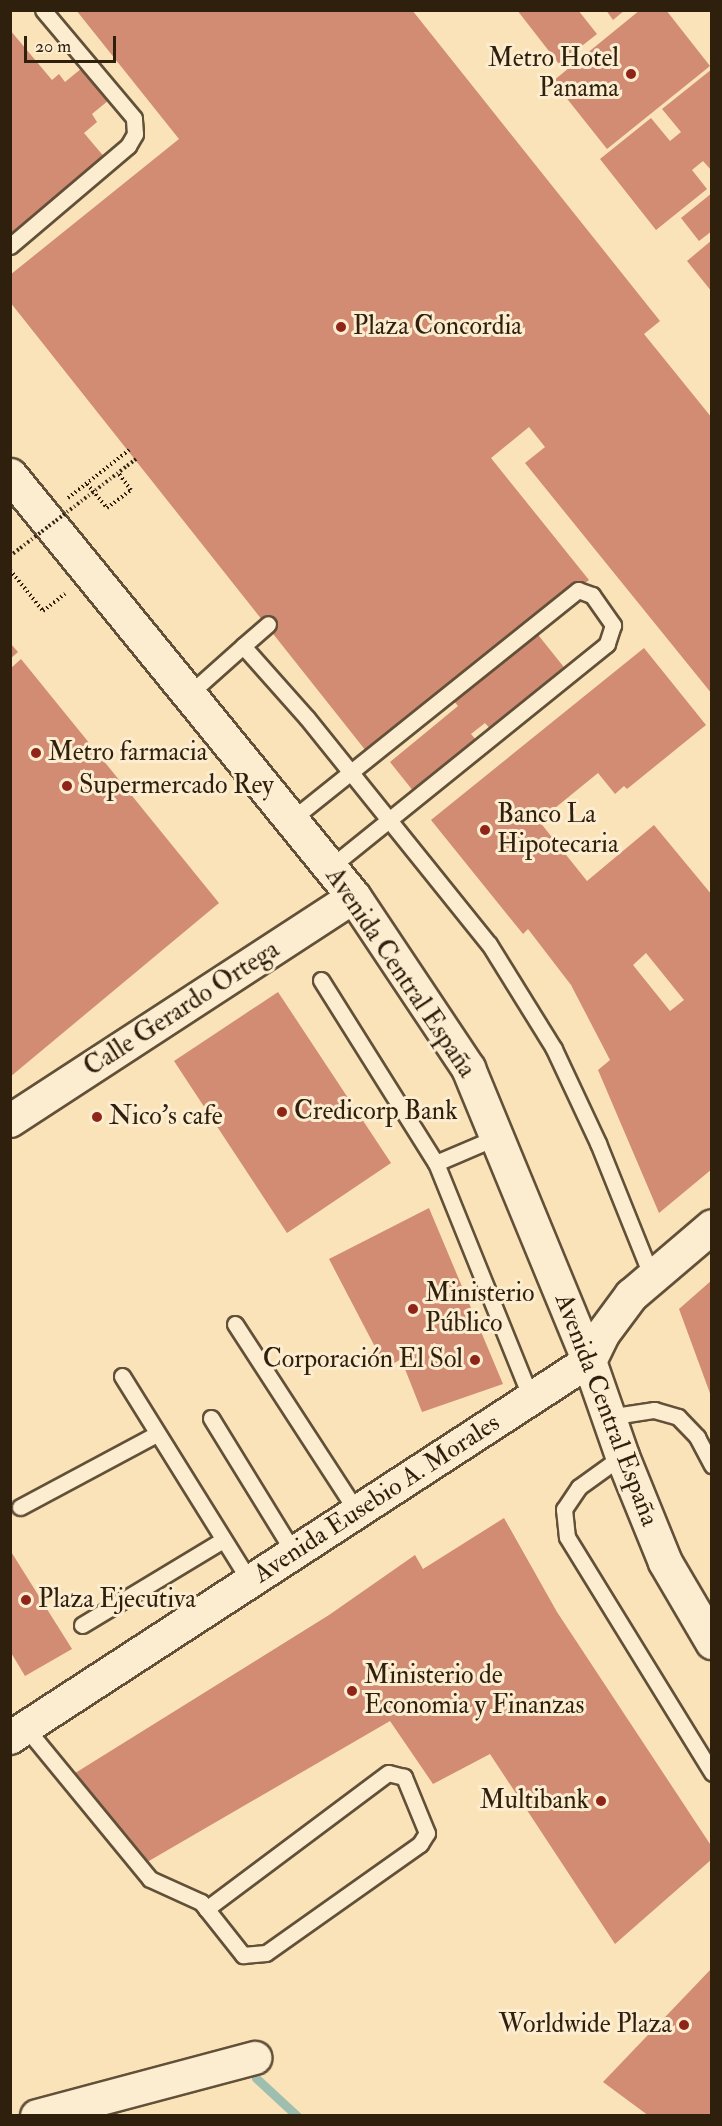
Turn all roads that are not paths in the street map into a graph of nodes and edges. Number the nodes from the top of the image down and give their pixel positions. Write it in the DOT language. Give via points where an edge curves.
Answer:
graph roads {
  1 [pos="42,10"];
  2 [pos="10,246"];
  3 [pos="10,475"];
  4 [pos="268,624"];
  5 [pos="243,646"];
  6 [pos="188,695"];
  7 [pos="350,772"];
  8 [pos="291,820"];
  9 [pos="389,820"];
  10 [pos="329,868"];
  11 [pos="354,897"];
  12 [pos="321,980"];
  13 [pos="10,1121"];
  14 [pos="497,1137"];
  15 [pos="436,1163"];
  16 [pos="711,1226"];
  17 [pos="651,1275"];
  18 [pos="235,1323"];
  19 [pos="589,1361"];
  20 [pos="122,1376"];
  21 [pos="531,1398"];
  22 [pos="608,1417"];
  23 [pos="211,1418"];
  24 [pos="157,1434"];
  25 [pos="622,1456"];
  26 [pos="711,1466"];
  27 [pos="20,1507"];
  28 [pos="357,1512"];
  29 [pos="224,1540"];
  30 [pos="294,1553"];
  31 [pos="250,1582"];
  32 [pos="82,1625"];
  33 [pos="711,1642"];
  34 [pos="18,1733"];
  35 [pos="711,1773"];
  36 [pos="206,1909"];
  37 [pos="255,2058"];
  38 [pos="37,2115"];
  1 -- 2 [label="lane" via="134,118 135,134 128,146"];
  3 -- 6 [label="main road, Avenida Central España"];
  4 -- 5 [label="lane"];
  5 -- 6 [label="lane"];
  5 -- 7 [label="lane"];
  6 -- 8 [label="main road, Avenida Central España"];
  7 -- 8 [label="lane"];
  7 -- 9 [label="lane"];
  7 -- 9 [label="lane" via="578,590 592,596 613,625 607,644"];
  8 -- 10 [label="main road, Avenida Central España"];
  9 -- 10 [label="lane"];
  9 -- 17 [label="lane" via="489,944 554,1049 598,1143"];
  10 -- 11 [label="main road, Avenida Central España"];
  11 -- 13 [label="street, Calle Gerardo Ortega"];
  11 -- 14 [label="main road, Avenida Central España" via="468,1068"];
  12 -- 15 [label="lane"];
  14 -- 15 [label="lane"];
  14 -- 19 [label="main road, Avenida Central España"];
  15 -- 21 [label="lane"];
  16 -- 17 [label="main road, Avenida Eusebio A. Morales"];
  17 -- 19 [label="main road, Avenida Eusebio A. Morales" via="614,1315"];
  18 -- 28 [label="lane"];
  19 -- 21 [label="street, Avenida Eusebio A. Morales"];
  19 -- 22 [label="main road, Avenida Central España"];
  20 -- 24 [label="lane"];
  21 -- 28 [label="street, Avenida Eusebio A. Morales"];
  22 -- 25 [label="main road, Avenida Central España"];
  22 -- 26 [label="lane" via="654,1410 678,1417 697,1437"];
  23 -- 30 [label="lane"];
  24 -- 27 [label="lane"];
  24 -- 29 [label="lane"];
  25 -- 33 [label="main road, Avenida Central España" via="666,1562"];
  25 -- 35 [label="lane" via="579,1487 564,1509 567,1537"];
  28 -- 30 [label="street, Avenida Eusebio A. Morales"];
  29 -- 31 [label="lane"];
  29 -- 32 [label="lane"];
  30 -- 31 [label="street, Avenida Eusebio A. Morales"];
  31 -- 34 [label="street, Avenida Eusebio A. Morales"];
  34 -- 36 [label="lane" via="150,1879 201,1902"];
  36 -- 36 [label="lane" via="243,1955 266,1953 420,1844 427,1833 404,1777 388,1773"];
  37 -- 38 [label="street"];
}
